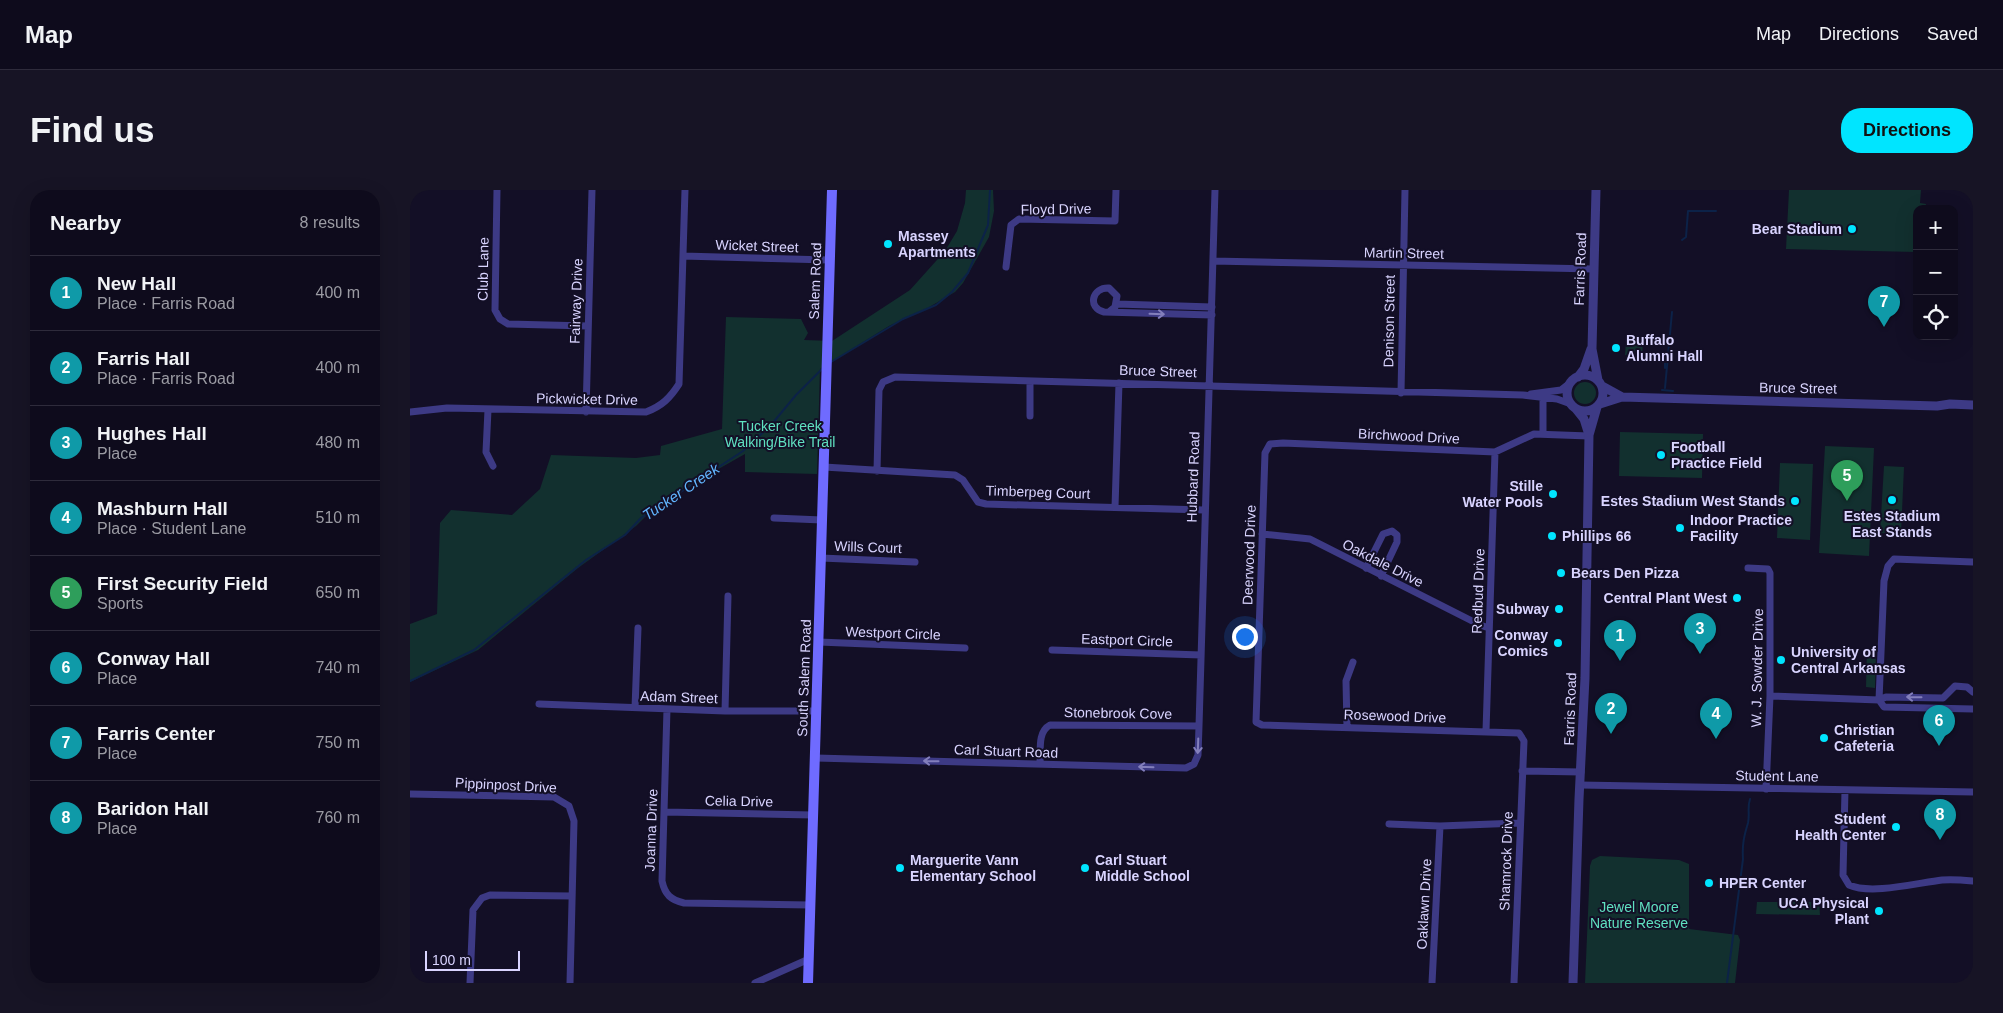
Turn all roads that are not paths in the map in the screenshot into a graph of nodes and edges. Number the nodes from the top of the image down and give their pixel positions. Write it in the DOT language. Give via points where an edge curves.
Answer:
graph roads {
  1 [pos="498,190"];
  2 [pos="592,190"];
  3 [pos="686,190"];
  4 [pos="832,190"];
  5 [pos="1116,190"];
  6 [pos="1215,190"];
  7 [pos="1406,190"];
  8 [pos="1596,190"];
  9 [pos="683,256"];
  10 [pos="829,260"];
  11 [pos="1213,261"];
  12 [pos="1403,265"];
  13 [pos="1006,267"];
  14 [pos="1594,269"];
  15 [pos="1117,304"];
  16 [pos="1212,307"];
  17 [pos="1108,312"];
  18 [pos="1212,315"];
  19 [pos="588,326"];
  20 [pos="1592,349"];
  21 [pos="826,373"];
  22 [pos="1578,377"];
  23 [pos="1030,382"];
  24 [pos="1119,383"];
  25 [pos="1570,383"];
  26 [pos="1600,383"];
  27 [pos="1209,387"];
  28 [pos="1401,393"];
  29 [pos="1523,395"];
  30 [pos="1622,397"];
  31 [pos="1543,398"];
  32 [pos="1973,404"];
  33 [pos="1598,405"];
  34 [pos="1573,406"];
  35 [pos="488,410"];
  36 [pos="410,412"];
  37 [pos="586,412"];
  38 [pos="1030,416"];
  39 [pos="1543,434"];
  40 [pos="1589,436"];
  41 [pos="1270,444"];
  42 [pos="1495,452"];
  43 [pos="493,466"];
  44 [pos="824,467"];
  45 [pos="877,471"];
  46 [pos="1115,507"];
  47 [pos="1204,510"];
  48 [pos="774,518"];
  49 [pos="822,520"];
  50 [pos="1262,534"];
  51 [pos="821,558"];
  52 [pos="914,562"];
  53 [pos="1973,562"];
  54 [pos="1366,568"];
  55 [pos="1748,568"];
  56 [pos="1381,576"];
  57 [pos="728,596"];
  58 [pos="638,628"];
  59 [pos="1489,628"];
  60 [pos="819,642"];
  61 [pos="966,648"];
  62 [pos="1052,650"];
  63 [pos="1201,655"];
  64 [pos="1353,662"];
  65 [pos="1973,692"];
  66 [pos="1770,696"];
  67 [pos="1943,698"];
  68 [pos="1879,700"];
  69 [pos="539,704"];
  70 [pos="635,708"];
  71 [pos="1949,708"];
  72 [pos="667,709"];
  73 [pos="1973,709"];
  74 [pos="725,711"];
  75 [pos="817,711"];
  76 [pos="1262,725"];
  77 [pos="1199,726"];
  78 [pos="1348,727"];
  79 [pos="1486,731"];
  80 [pos="1524,741"];
  81 [pos="816,758"];
  82 [pos="1040,764"];
  83 [pos="1194,764"];
  84 [pos="1522,771"];
  85 [pos="1581,772"];
  86 [pos="1580,785"];
  87 [pos="1766,788"];
  88 [pos="1845,790"];
  89 [pos="1973,792"];
  90 [pos="410,794"];
  91 [pos="665,812"];
  92 [pos="813,815"];
  93 [pos="1520,823"];
  94 [pos="1389,824"];
  95 [pos="1440,826"];
  96 [pos="1973,881"];
  97 [pos="572,896"];
  98 [pos="810,905"];
  99 [pos="809,959"];
  100 [pos="470,983"];
  101 [pos="570,983"];
  102 [pos="755,983"];
  103 [pos="808,983"];
  104 [pos="1432,983"];
  105 [pos="1514,983"];
  106 [pos="1573,983"];
  1 -- 19 [label="street, Club Lane" via="495,310 500,319 508,324"];
  2 -- 19 [label="street, Fairway Drive"];
  3 -- 9 [label="street, Pickwicket Drive"];
  4 -- 10 [label="main road, Salem Road"];
  5 -- 13 [label="street, Floyd Drive" via="1115,220 1019,219 1011,225"];
  6 -- 11 [label="street, Hubbard Road"];
  7 -- 12 [label="street, Denison Street"];
  8 -- 14 [label="street, Farris Road"];
  9 -- 10 [label="street, Wicket Street"];
  9 -- 37 [label="street, Pickwicket Drive" via="679,384 660,406 646,412"];
  10 -- 21 [label="main road, Salem Road"];
  11 -- 12 [label="street, Martin Street"];
  11 -- 16 [label="street, Hubbard Road"];
  12 -- 14 [label="street, Martin Street"];
  12 -- 28 [label="street, Denison Street"];
  14 -- 20 [label="street, Farris Road"];
  15 -- 16 [label="street"];
  15 -- 17 [label="street"];
  15 -- 17 [label="street" via="1117,296 1112,290 1098,290 1093,297 1094,306"];
  16 -- 18 [label="street, Hubbard Road"];
  17 -- 18 [label="street, one-way"];
  18 -- 27 [label="street, Hubbard Road"];
  19 -- 37 [label="street, Fairway Drive"];
  20 -- 22 [label="street, Farris Road"];
  20 -- 26 [label="street, Farris Road"];
  21 -- 44 [label="main road, South Salem Road"];
  22 -- 25 [label="street"];
  22 -- 26 [label="street" via="1588,376"];
  23 -- 24 [label="street, Bruce Street"];
  23 -- 38 [label="street"];
  23 -- 45 [label="street, Bruce Street" via="888,378 879,390"];
  24 -- 27 [label="street, Bruce Street"];
  24 -- 46 [label="street"];
  25 -- 29 [label="street, Bruce Street" via="1557,391"];
  25 -- 34 [label="street" via="1567,394"];
  26 -- 30 [label="street, Bruce Street"];
  26 -- 33 [label="street" via="1603,397"];
  27 -- 28 [label="street, Bruce Street"];
  27 -- 47 [label="street, Hubbard Road"];
  28 -- 29 [label="street, Bruce Street"];
  29 -- 31 [label="street, Bruce Street"];
  30 -- 32 [label="street, Bruce Street" via="1937,406"];
  30 -- 33 [label="street, Bruce Street"];
  31 -- 34 [label="street, Bruce Street" via="1557,399"];
  31 -- 39 [label="street"];
  33 -- 34 [label="street" via="1587,411"];
  33 -- 40 [label="street, Farris Road"];
  34 -- 40 [label="street, Farris Road" via="1584,419"];
  35 -- 36 [label="street, Pickwicket Drive" via="447,408"];
  35 -- 37 [label="street, Pickwicket Drive"];
  35 -- 43 [label="street" via="486,452"];
  39 -- 40 [label="street, Birchwood Drive"];
  39 -- 42 [label="street, Birchwood Drive" via="1534,434"];
  40 -- 85 [label="street, Farris Road" via="1589,545"];
  41 -- 42 [label="street, Birchwood Drive"];
  41 -- 50 [label="street, Deerwood Drive" via="1264,453"];
  42 -- 59 [label="street, Redbud Drive"];
  44 -- 45 [label="street, Timberpeg Court"];
  44 -- 49 [label="main road, South Salem Road"];
  45 -- 46 [label="street, Timberpeg Court" via="955,475 963,480 978,502 986,504"];
  46 -- 47 [label="street, Timberpeg Court"];
  47 -- 63 [label="street, Hubbard Road"];
  48 -- 49 [label="street"];
  49 -- 51 [label="main road, South Salem Road"];
  50 -- 54 [label="street, Oakdale Drive" via="1310,539"];
  50 -- 76 [label="street, Deerwood Drive" via="1255,713 1256,722"];
  51 -- 52 [label="street, Wills Court"];
  51 -- 60 [label="main road, South Salem Road"];
  53 -- 68 [label="street" via="1894,559 1889,563 1884,581"];
  54 -- 56 [label="street, Oakdale Drive"];
  54 -- 56 [label="street" via="1383,534 1392,531 1397,535 1397,542"];
  55 -- 66 [label="street, W. J. Sowder Drive" via="1768,569 1770,573"];
  56 -- 59 [label="street, Oakdale Drive"];
  57 -- 74 [label="street"];
  58 -- 70 [label="street"];
  59 -- 79 [label="street, Redbud Drive"];
  60 -- 61 [label="street, Westport Circle"];
  60 -- 75 [label="main road, South Salem Road"];
  62 -- 63 [label="street, Eastport Circle"];
  63 -- 77 [label="street, Hubbard Road"];
  64 -- 78 [label="street" via="1346,681"];
  65 -- 67 [label="street" via="1967,687 1954,686"];
  66 -- 68 [label="street"];
  66 -- 87 [label="street, W. J. Sowder Drive"];
  67 -- 68 [label="street, one-way" via="1886,696"];
  67 -- 71 [label="street" via="1949,700"];
  68 -- 71 [label="street" via="1884,706"];
  69 -- 70 [label="street, Adam Street"];
  70 -- 72 [label="street, Adam Street"];
  71 -- 73 [label="street"];
  72 -- 74 [label="street, Adam Street"];
  72 -- 91 [label="street, Joanna Drive"];
  74 -- 75 [label="street, Adam Street"];
  75 -- 81 [label="main road, South Salem Road"];
  76 -- 78 [label="street, Rosewood Drive"];
  77 -- 82 [label="street, Stonebrook Cove" via="1050,725 1041,735"];
  77 -- 83 [label="street, Hubbard Road, one-way" via="1198,755"];
  78 -- 79 [label="street, Rosewood Drive"];
  79 -- 80 [label="street, Rosewood Drive" via="1519,734"];
  80 -- 84 [label="street, Shamrock Drive"];
  82 -- 81 [label="street, Carl Stuart Road, one-way"];
  81 -- 92 [label="main road, South Salem Road"];
  83 -- 82 [label="street, Carl Stuart Road, one-way" via="1186,768"];
  84 -- 85 [label="street"];
  84 -- 93 [label="street, Shamrock Drive"];
  85 -- 86 [label="street, Farris Road"];
  86 -- 87 [label="street, Student Lane"];
  86 -- 106 [label="street, Farris Road"];
  87 -- 88 [label="street, Student Lane"];
  88 -- 89 [label="street, Student Lane"];
  88 -- 96 [label="street" via="1843,875 1848,885 1895,887 1944,880"];
  90 -- 97 [label="street, Pippinpost Drive" via="554,797 563,801 570,806 574,821"];
  91 -- 92 [label="street, Celia Drive"];
  91 -- 98 [label="street, Joanna Drive" via="662,881 666,894 673,900 684,903"];
  92 -- 98 [label="main road, South Salem Road"];
  93 -- 95 [label="street"];
  93 -- 105 [label="street, Shamrock Drive"];
  94 -- 95 [label="street"];
  95 -- 104 [label="street, Oaklawn Drive"];
  97 -- 100 [label="street" via="490,895 482,898 473,910"];
  97 -- 101 [label="street"];
  98 -- 99 [label="main road, South Salem Road"];
  99 -- 102 [label="street"];
  99 -- 103 [label="main road, South Salem Road"];
}
